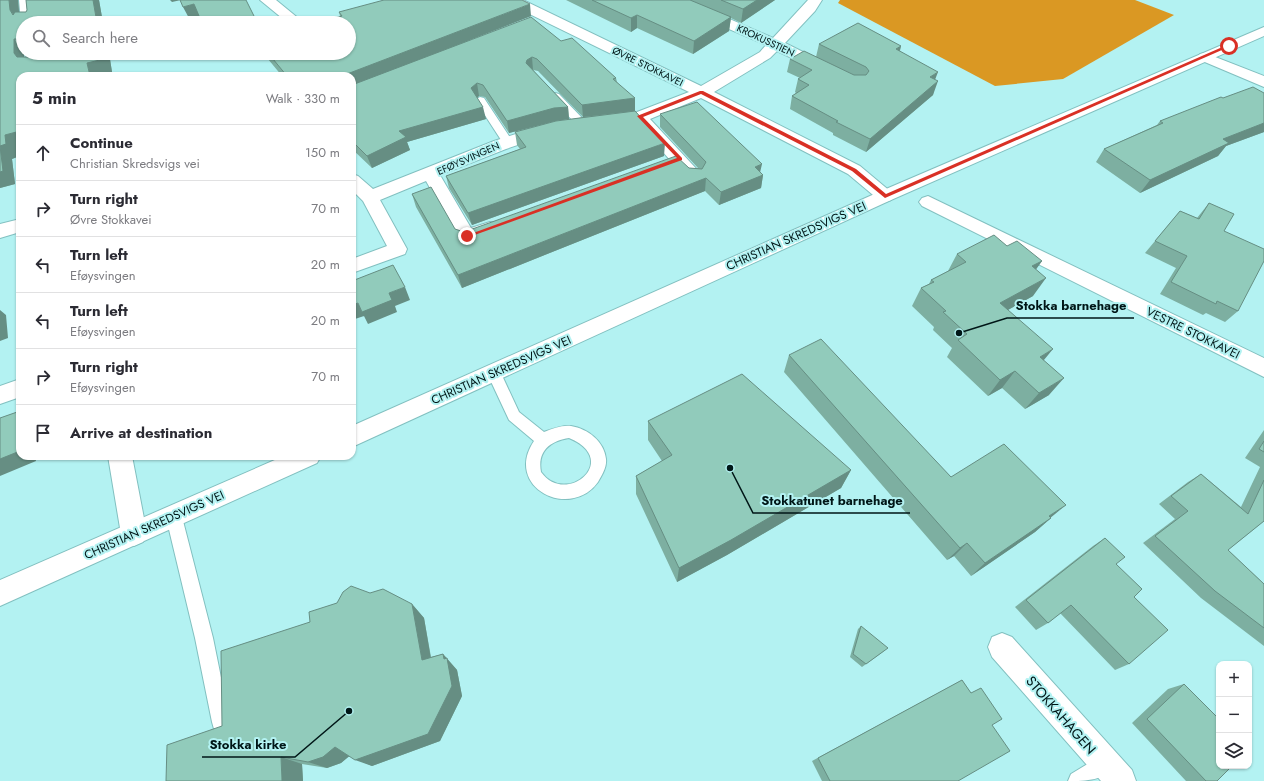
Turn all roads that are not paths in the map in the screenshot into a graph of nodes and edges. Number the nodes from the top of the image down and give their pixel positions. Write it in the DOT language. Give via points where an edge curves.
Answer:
graph roads {
  1 [pos="26,0"];
  2 [pos="267,0"];
  3 [pos="674,0"];
  4 [pos="814,0"];
  5 [pos="524,2"];
  6 [pos="27,16"];
  7 [pos="288,16"];
  8 [pos="546,17"];
  9 [pos="531,23"];
  10 [pos="1264,31"];
  11 [pos="775,44"];
  12 [pos="1225,48"];
  13 [pos="1205,56"];
  14 [pos="836,74"];
  15 [pos="1264,82"];
  16 [pos="550,90"];
  17 [pos="702,92"];
  18 [pos="480,100"];
  19 [pos="640,116"];
  20 [pos="581,123"];
  21 [pos="506,141"];
  22 [pos="430,174"];
  23 [pos="694,176"];
  24 [pos="356,184"];
  25 [pos="885,196"];
  26 [pos="370,197"];
  27 [pos="928,202"];
  28 [pos="504,223"];
  29 [pos="16,226"];
  30 [pos="0,231"];
  31 [pos="356,265"];
  32 [pos="1264,368"];
  33 [pos="494,373"];
  34 [pos="16,389"];
  35 [pos="0,395"];
  36 [pos="356,435"];
  37 [pos="544,440"];
  38 [pos="121,460"];
  39 [pos="300,460"];
  40 [pos="174,516"];
  41 [pos="134,534"];
  42 [pos="0,593"];
  43 [pos="1002,647"];
  44 [pos="221,722"];
  45 [pos="1113,772"];
  46 [pos="1078,781"];
  1 -- 6 [label="street"];
  2 -- 7 [label="street"];
  3 -- 11 [label="street, KROKUSSTIEN"];
  4 -- 11 [label="street, EFØYSVINGEN" via="810,8"];
  5 -- 8 [label="street, ØVRE STOKKAVEI"];
  8 -- 9 [label="street"];
  8 -- 17 [label="street, ØVRE STOKKAVEI"];
  10 -- 12 [label="street, CHRISTIAN SKREDSVIGS VEI"];
  11 -- 14 [label="street, KROKUSSTIEN"];
  11 -- 17 [label="street, EFØYSVINGEN" via="765,55"];
  12 -- 13 [label="street, CHRISTIAN SKREDSVIGS VEI"];
  12 -- 15 [label="street"];
  13 -- 15 [label="street"];
  13 -- 25 [label="street, CHRISTIAN SKREDSVIGS VEI"];
  16 -- 20 [label="lane"];
  17 -- 19 [label="street, EFØYSVINGEN"];
  17 -- 25 [label="street, ØVRE STOKKAVEI" via="854,170"];
  18 -- 21 [label="lane, EFØYSVINGEN"];
  19 -- 20 [label="street, EFØYSVINGEN"];
  19 -- 23 [label="street" via="673,162"];
  20 -- 21 [label="street, EFØYSVINGEN" via="556,126"];
  21 -- 22 [label="street, EFØYSVINGEN"];
  22 -- 26 [label="street, EFØYSVINGEN"];
  22 -- 28 [label="street, EFØYSVINGEN" via="467,236"];
  24 -- 26 [label="street"];
  25 -- 33 [label="street, CHRISTIAN SKREDSVIGS VEI"];
  26 -- 31 [label="street" via="398,249"];
  27 -- 32 [label="street, VESTRE STOKKAVEI"];
  29 -- 30 [label="street"];
  33 -- 36 [label="street, CHRISTIAN SKREDSVIGS VEI"];
  33 -- 37 [label="lane" via="514,416"];
  34 -- 35 [label="street"];
  37 -- 37 [label="lane" via="534,452 532,466 538,480 551,490 568,492 585,486 596,474 600,459 595,445 583,435 570,432 556,433"];
  38 -- 41 [label="street"];
  39 -- 40 [label="street, CHRISTIAN SKREDSVIGS VEI"];
  40 -- 41 [label="street, CHRISTIAN SKREDSVIGS VEI"];
  40 -- 44 [label="lane" via="204,638"];
  41 -- 42 [label="street, CHRISTIAN SKREDSVIGS VEI"];
  43 -- 45 [label="street, STOKKAHAGEN"];
  45 -- 46 [label="lane"];
}
